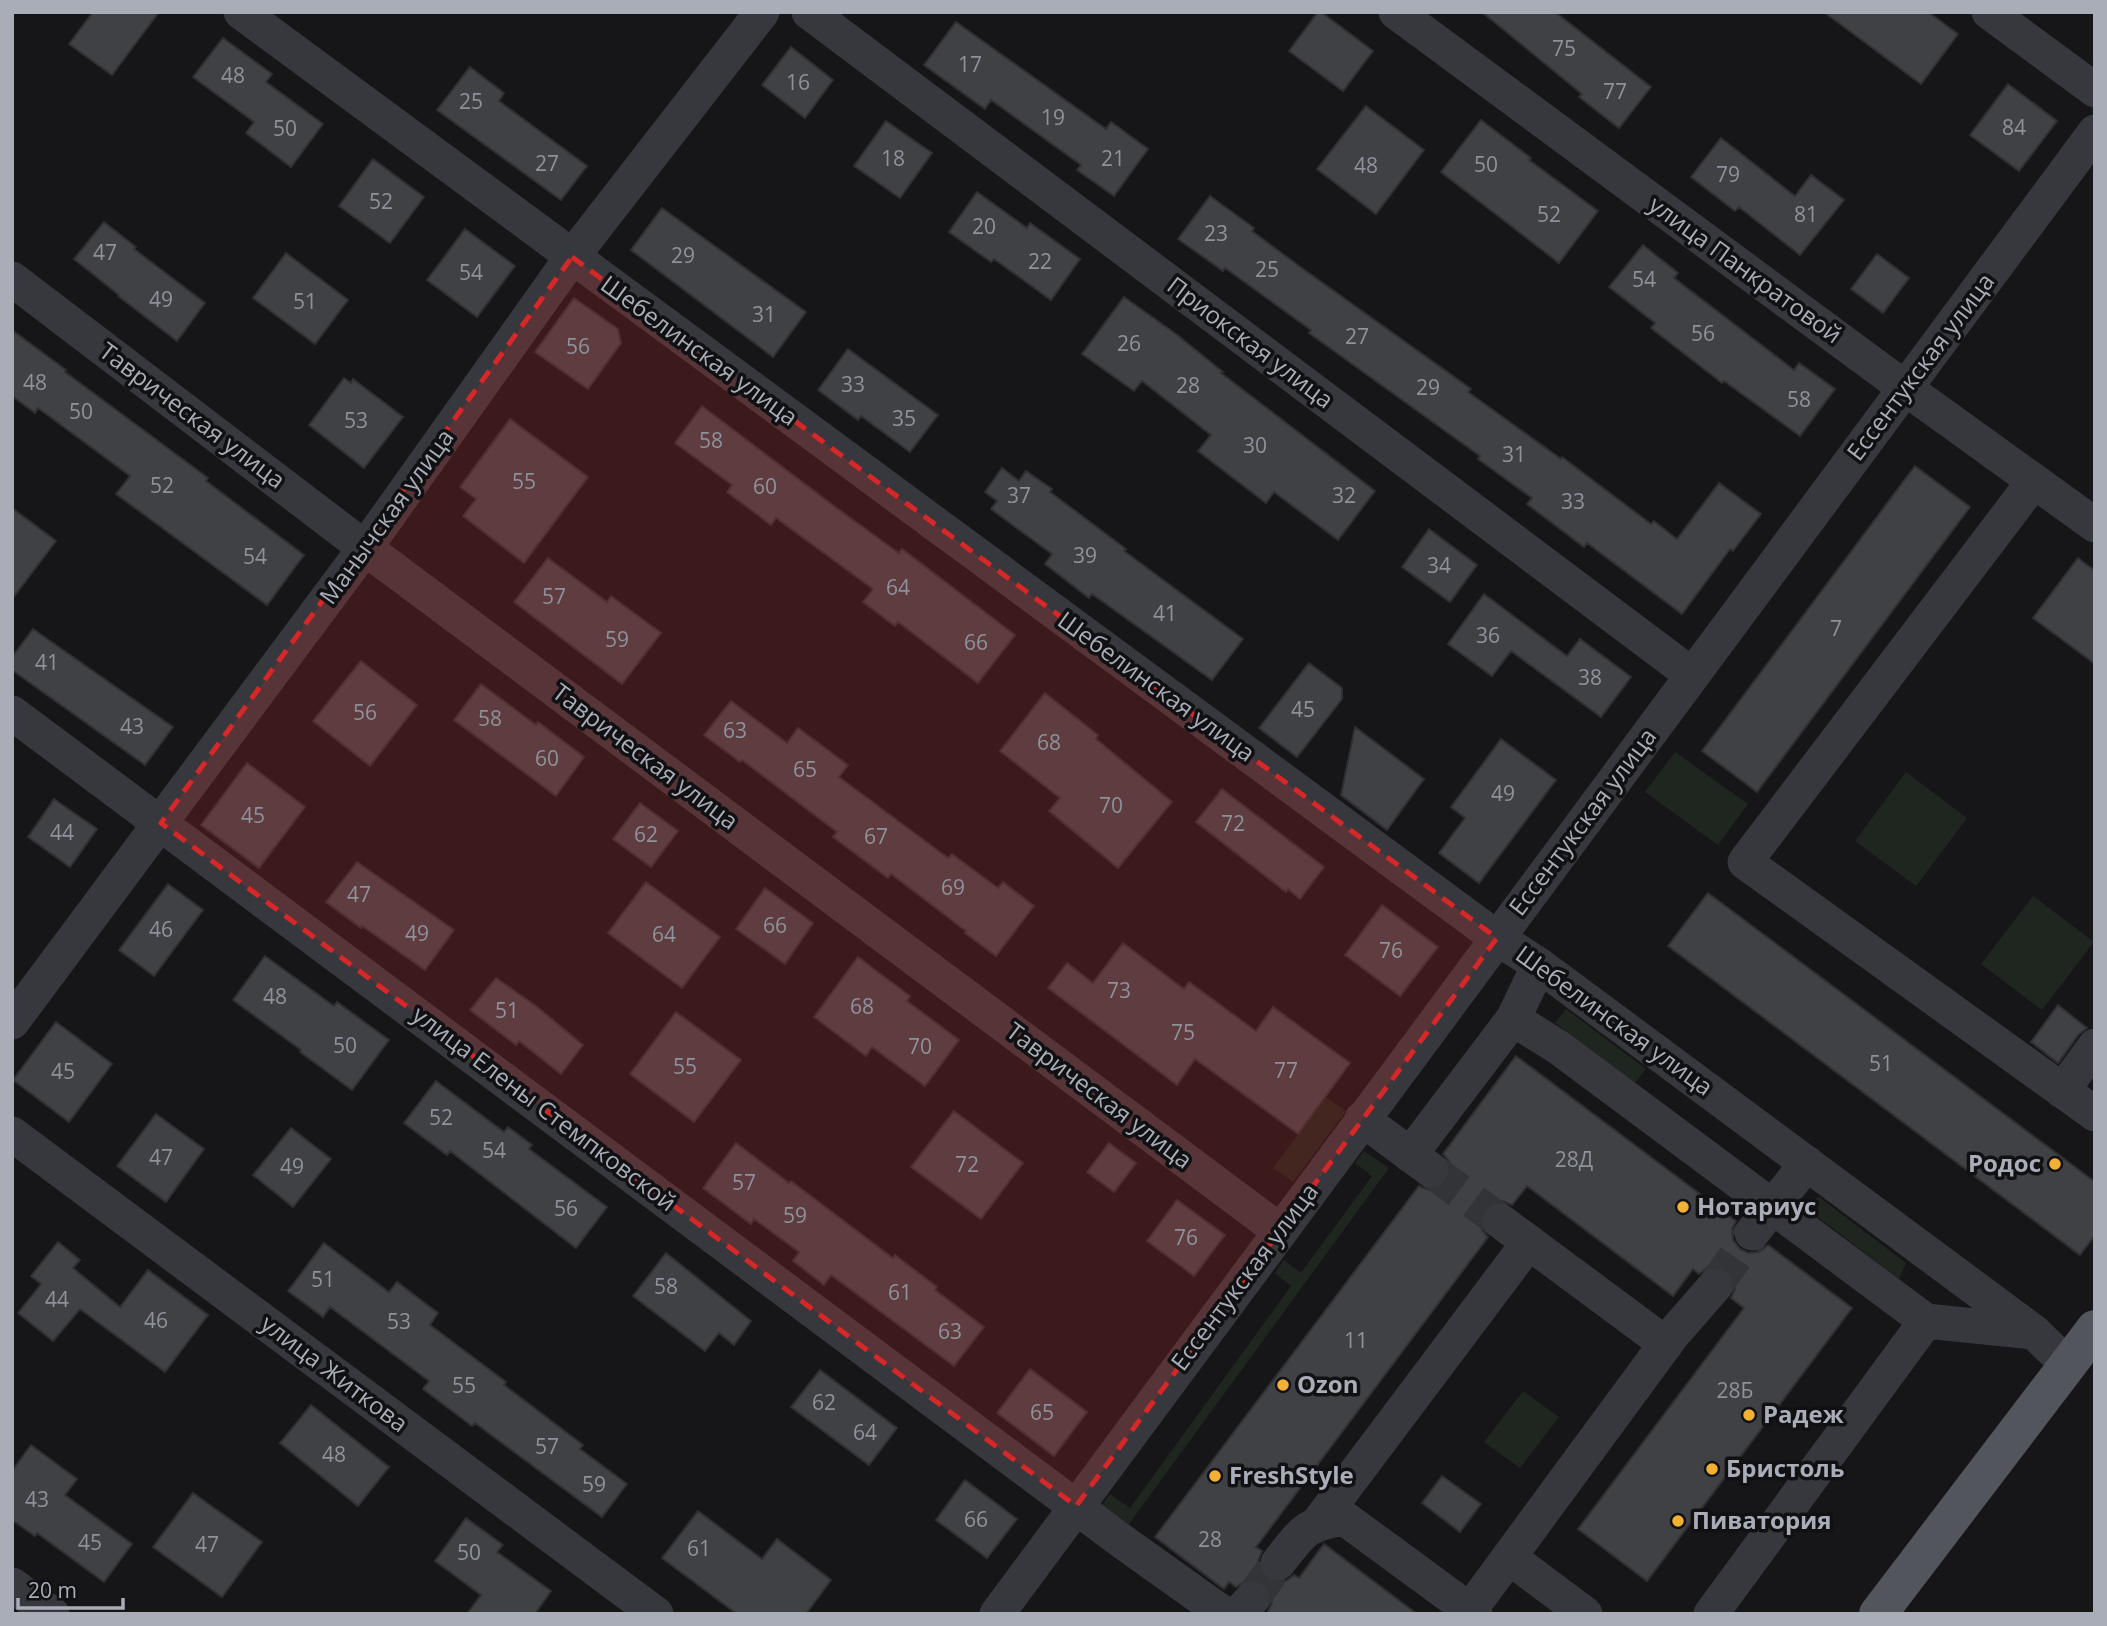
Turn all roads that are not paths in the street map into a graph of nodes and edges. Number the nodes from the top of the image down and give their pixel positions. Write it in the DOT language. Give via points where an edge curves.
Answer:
graph roads {
  1 [pos="241,12"];
  2 [pos="762,12"];
  3 [pos="809,12"];
  4 [pos="1396,12"];
  5 [pos="1989,12"];
  6 [pos="2095,90"];
  7 [pos="2095,132"];
  8 [pos="572,257"];
  9 [pos="12,279"];
  10 [pos="1905,388"];
  11 [pos="2034,481"];
  12 [pos="2095,525"];
  13 [pos="366,548"];
  14 [pos="1692,675"];
  15 [pos="12,713"];
  16 [pos="161,823"];
  17 [pos="1497,938"];
  18 [pos="1539,965"];
  19 [pos="1513,1019"];
  20 [pos="12,1022"];
  21 [pos="2095,1046"];
  22 [pos="2062,1091"];
  23 [pos="2095,1114"];
  24 [pos="1362,1119"];
  25 [pos="12,1134"];
  26 [pos="1807,1163"];
  27 [pos="1762,1220"];
  28 [pos="1500,1221"];
  29 [pos="1280,1231"];
  30 [pos="1529,1242"];
  31 [pos="1715,1286"];
  32 [pos="1926,1321"];
  33 [pos="2095,1329"];
  34 [pos="2034,1332"];
  35 [pos="1666,1344"];
  36 [pos="2068,1365"];
  37 [pos="1076,1506"];
  38 [pos="1318,1522"];
  39 [pos="1509,1557"];
  40 [pos="1278,1563"];
  41 [pos="12,1584"];
  42 [pos="1238,1609"];
  43 [pos="1473,1612"];
  44 [pos="998,1613"];
  45 [pos="52,1614"];
  46 [pos="656,1614"];
  47 [pos="1585,1614"];
  48 [pos="1711,1614"];
  49 [pos="1878,1614"];
  1 -- 8 [label="street, Шебелинская улица"];
  2 -- 8 [label="street, Манычская улица"];
  3 -- 14 [label="street, Приокская улица"];
  4 -- 10 [label="street, улица Панкратовой"];
  5 -- 6 [label="street"];
  7 -- 10 [label="street, Ессентукская улица"];
  8 -- 13 [label="street, Манычская улица"];
  8 -- 17 [label="street, Шебелинская улица"];
  9 -- 13 [label="street, Таврическая улица"];
  10 -- 11 [label="street, улица Панкратовой"];
  10 -- 14 [label="street, Ессентукская улица"];
  11 -- 12 [label="street, улица Панкратовой"];
  11 -- 22 [label="street" via="1745,862"];
  13 -- 16 [label="street, Манычская улица"];
  13 -- 29 [label="street, Таврическая улица"];
  14 -- 17 [label="street, Ессентукская улица"];
  15 -- 16 [label="street, улица Елены Стемпковской"];
  16 -- 20 [label="street, Манычская улица"];
  16 -- 37 [label="street, улица Елены Стемпковской"];
  17 -- 18 [label="street, Шебелинская улица"];
  17 -- 24 [label="street, Ессентукская улица"];
  18 -- 19 [label="street"];
  18 -- 26 [label="street, Шебелинская улица"];
  19 -- 24 [label="street" via="1420,1162"];
  19 -- 27 [label="street" via="1558,1046"];
  21 -- 22 [label="street"];
  22 -- 23 [label="street"];
  24 -- 29 [label="street, Ессентукская улица"];
  25 -- 46 [label="street, улица Житкова"];
  26 -- 27 [label="street"];
  26 -- 34 [label="street, Шебелинская улица"];
  27 -- 32 [label="street"];
  28 -- 30 [label="street"];
  29 -- 37 [label="street, Ессентукская улица"];
  30 -- 35 [label="street"];
  30 -- 38 [label="street"];
  31 -- 35 [label="street"];
  32 -- 34 [label="street"];
  32 -- 48 [label="street"];
  33 -- 36 [label="main road"];
  34 -- 36 [label="street, Шебелинская улица"];
  35 -- 39 [label="street"];
  36 -- 49 [label="main road"];
  37 -- 42 [label="street, улица Елены Стемпковской"];
  37 -- 44 [label="street, Ессентукская улица"];
  38 -- 40 [label="street" via="1305,1530"];
  38 -- 43 [label="street" via="1344,1518"];
  39 -- 43 [label="street"];
  39 -- 47 [label="street"];
  41 -- 45 [label="street"];
}
